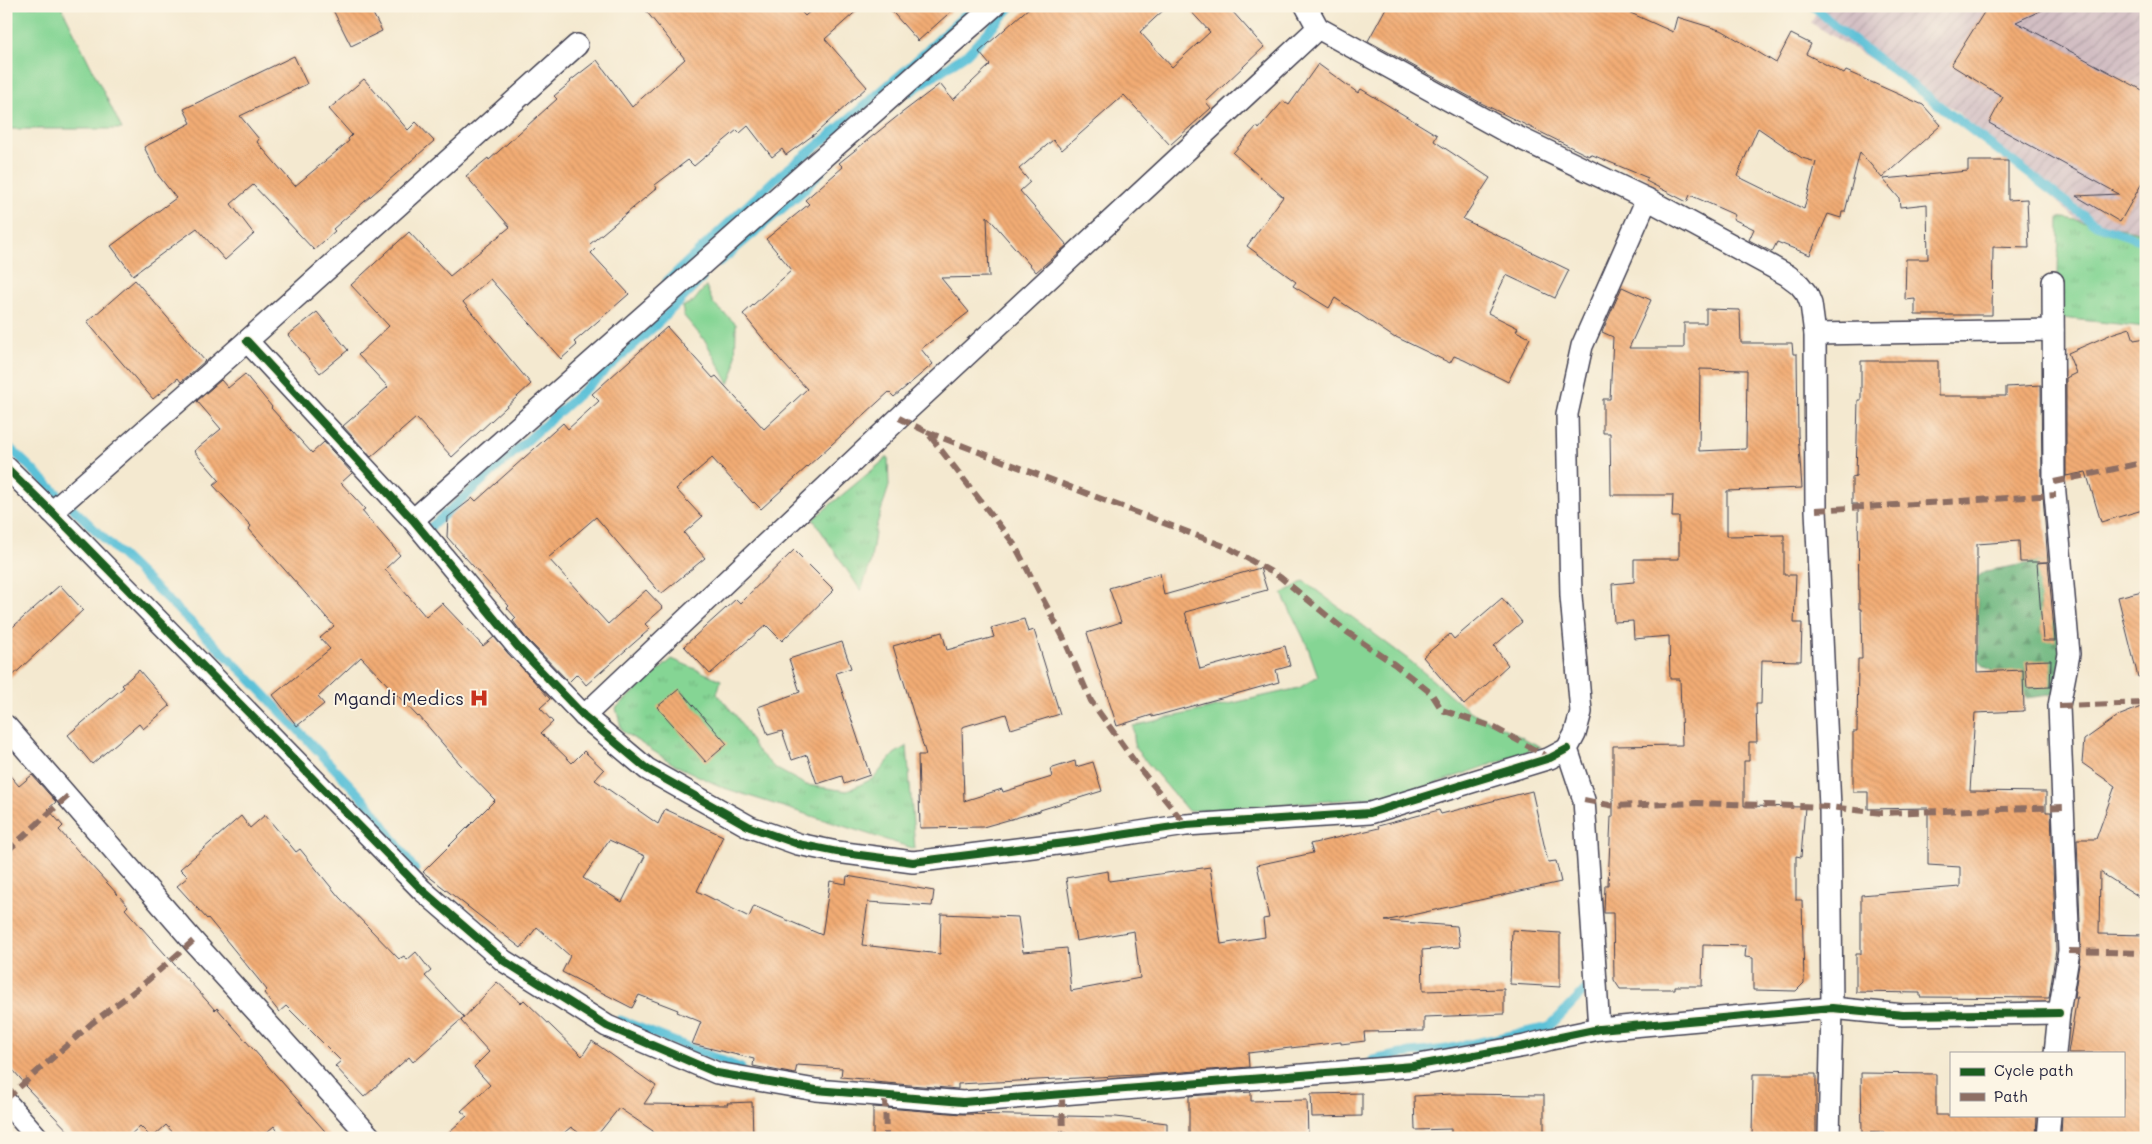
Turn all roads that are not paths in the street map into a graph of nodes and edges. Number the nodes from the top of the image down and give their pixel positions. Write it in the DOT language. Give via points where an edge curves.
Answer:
graph roads {
  1 [pos="994,6"];
  2 [pos="1306,6"];
  3 [pos="1318,28"];
  4 [pos="578,45"];
  5 [pos="1647,199"];
  6 [pos="2053,282"];
  7 [pos="2053,330"];
  8 [pos="1815,334"];
  9 [pos="247,340"];
  10 [pos="6,467"];
  11 [pos="52,512"];
  12 [pos="413,520"];
  13 [pos="584,716"];
  14 [pos="6,726"];
  15 [pos="1566,750"];
  16 [pos="1832,1008"];
  17 [pos="2059,1013"];
  18 [pos="1599,1029"];
  19 [pos="2055,1052"];
  20 [pos="6,1102"];
  21 [pos="2050,1116"];
  22 [pos="38,1138"];
  23 [pos="371,1138"];
  24 [pos="1829,1138"];
  25 [pos="2048,1138"];
  1 -- 12 [label="street"];
  2 -- 3 [label="street"];
  3 -- 5 [label="street" via="1505,131"];
  3 -- 13 [label="street"];
  4 -- 9 [label="street"];
  5 -- 8 [label="street" via="1787,274 1799,284 1811,304"];
  5 -- 15 [label="street" via="1582,346 1568,414 1571,596 1581,712"];
  6 -- 7 [label="street"];
  7 -- 8 [label="street"];
  7 -- 17 [label="street" via="2054,482 2069,654 2059,706 2069,951"];
  8 -- 16 [label="street" via="1816,510 1830,807"];
  9 -- 11 [label="street"];
  9 -- 12 [label="street"];
  10 -- 11 [label="street"];
  11 -- 18 [label="street" via="422,890 504,960 607,1026 717,1073 816,1090 963,1102 1412,1066 1526,1046"];
  12 -- 13 [label="street" via="517,646"];
  13 -- 15 [label="street" via="647,769 750,827 798,844 914,862 1186,824 1370,813 1550,758"];
  14 -- 23 [label="street" via="193,941"];
  15 -- 18 [label="street" via="1584,800"];
  16 -- 17 [label="street" via="1902,1015"];
  16 -- 18 [label="street"];
  16 -- 24 [label="street"];
  17 -- 19 [label="street"];
  20 -- 22 [label="street"];
  21 -- 25 [label="street"];
}
